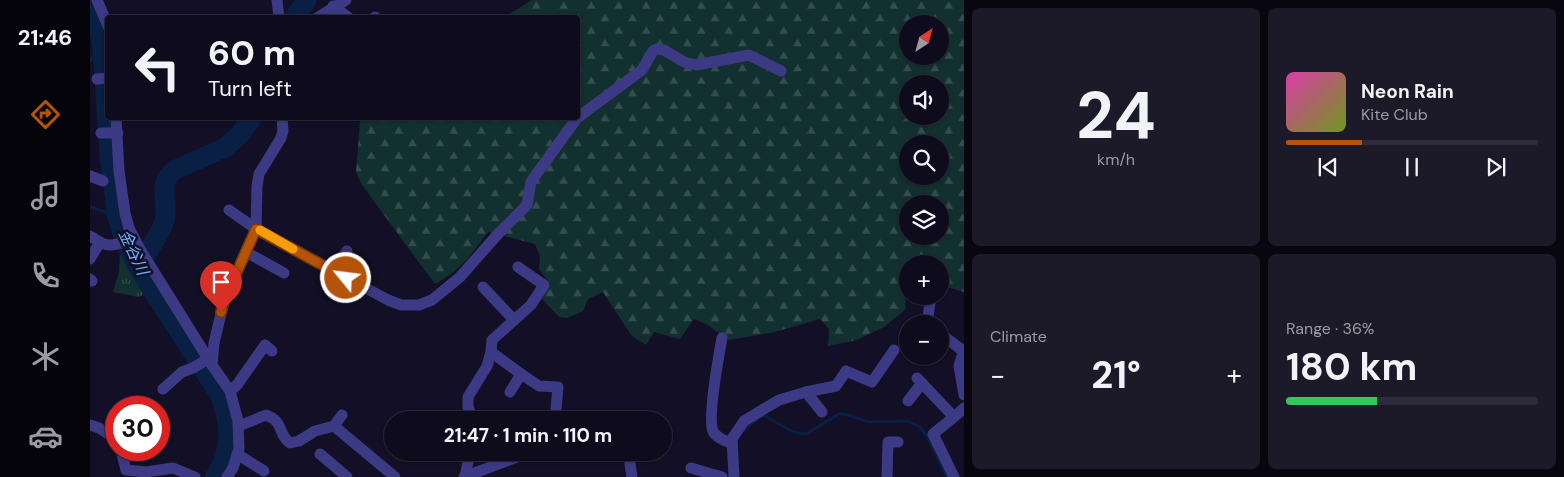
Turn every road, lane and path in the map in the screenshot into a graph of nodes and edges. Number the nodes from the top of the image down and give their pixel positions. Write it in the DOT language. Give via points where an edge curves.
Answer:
graph roads {
  1 [pos="97,0"];
  2 [pos="277,0"];
  3 [pos="346,0"];
  4 [pos="333,6"];
  5 [pos="279,15"];
  6 [pos="321,15"];
  7 [pos="345,15"];
  8 [pos="105,19"];
  9 [pos="781,71"];
  10 [pos="580,116"];
  11 [pos="116,120"];
  12 [pos="282,120"];
  13 [pos="576,120"];
  14 [pos="101,133"];
  15 [pos="117,133"];
  16 [pos="90,176"];
  17 [pos="103,181"];
  18 [pos="230,210"];
  19 [pos="256,229"];
  20 [pos="95,239"];
  21 [pos="133,239"];
  22 [pos="347,250"];
  23 [pos="246,252"];
  24 [pos="90,259"];
  25 [pos="518,267"];
  26 [pos="333,270"];
  27 [pos="284,272"];
  28 [pos="483,287"];
  29 [pos="514,320"];
  30 [pos="722,338"];
  31 [pos="949,340"];
  32 [pos="272,350"];
  33 [pos="894,350"];
  34 [pos="963,350"];
  35 [pos="491,352"];
  36 [pos="208,362"];
  37 [pos="521,374"];
  38 [pos="163,389"];
  39 [pos="230,391"];
  40 [pos="510,392"];
  41 [pos="806,392"];
  42 [pos="964,395"];
  43 [pos="908,401"];
  44 [pos="964,408"];
  45 [pos="469,411"];
  46 [pos="556,411"];
  47 [pos="822,412"];
  48 [pos="342,416"];
  49 [pos="954,417"];
  50 [pos="90,425"];
  51 [pos="239,426"];
  52 [pos="334,426"];
  53 [pos="105,430"];
  54 [pos="898,442"];
  55 [pos="732,443"];
  56 [pos="237,454"];
  57 [pos="320,454"];
  58 [pos="124,461"];
  59 [pos="468,461"];
  60 [pos="506,461"];
  61 [pos="630,461"];
  62 [pos="691,468"];
  63 [pos="264,471"];
  64 [pos="964,474"];
  65 [pos="195,477"];
  66 [pos="227,477"];
  67 [pos="347,477"];
  68 [pos="395,477"];
  69 [pos="464,477"];
  70 [pos="632,477"];
  71 [pos="722,477"];
  72 [pos="734,477"];
  73 [pos="888,477"];
  74 [pos="954,477"];
  75 [pos="960,477"];
  1 -- 8 [label="street"];
  2 -- 5 [label="street"];
  3 -- 4 [label="street"];
  4 -- 6 [label="street"];
  4 -- 7 [label="street"];
  9 -- 10 [label="street" via="749,56 696,65 657,49 642,70"];
  11 -- 15 [label="street"];
  12 -- 19 [label="street" via="282,138 258,178"];
  13 -- 26 [label="street" via="535,176 527,205 460,277 432,300 419,306 401,305"];
  14 -- 15 [label="street"];
  15 -- 21 [label="street" via="120,183"];
  16 -- 17 [label="street"];
  18 -- 19 [label="street"];
  19 -- 23 [label="street"];
  19 -- 26 [label="street"];
  20 -- 21 [label="street" via="117,248"];
  20 -- 24 [label="street"];
  21 -- 36 [label="street"];
  22 -- 26 [label="street"];
  23 -- 27 [label="street"];
  23 -- 36 [label="street" via="224,301"];
  25 -- 29 [label="street" via="544,285"];
  28 -- 29 [label="street"];
  29 -- 35 [label="street" via="492,340"];
  30 -- 55 [label="street" via="711,420 716,435"];
  31 -- 34 [label="street"];
  32 -- 39 [label="street" via="266,346"];
  33 -- 41 [label="street" via="872,382 846,371 836,386"];
  34 -- 42 [label="street" via="959,366"];
  35 -- 37 [label="street"];
  35 -- 45 [label="street" via="484,373 468,398"];
  36 -- 38 [label="street" via="182,372"];
  36 -- 39 [label="street"];
  37 -- 40 [label="street"];
  37 -- 46 [label="street" via="539,386 558,388"];
  39 -- 51 [label="street"];
  41 -- 47 [label="street"];
  41 -- 55 [label="street" via="779,400 744,421"];
  43 -- 49 [label="street" via="920,381"];
  44 -- 49 [label="street"];
  48 -- 52 [label="street"];
  49 -- 74 [label="street" via="933,434"];
  50 -- 53 [label="street"];
  51 -- 52 [label="street" via="266,415 278,422 290,443"];
  51 -- 56 [label="street"];
  52 -- 68 [label="street"];
  54 -- 73 [label="street" via="888,442"];
  55 -- 72 [label="street"];
  56 -- 63 [label="street"];
  56 -- 66 [label="street"];
  57 -- 67 [label="street"];
  58 -- 65 [label="street" via="126,470 146,472 173,468"];
  59 -- 69 [label="street"];
  60 -- 69 [label="street"];
  61 -- 70 [label="street"];
  62 -- 71 [label="street"];
  64 -- 75 [label="street"];
}
